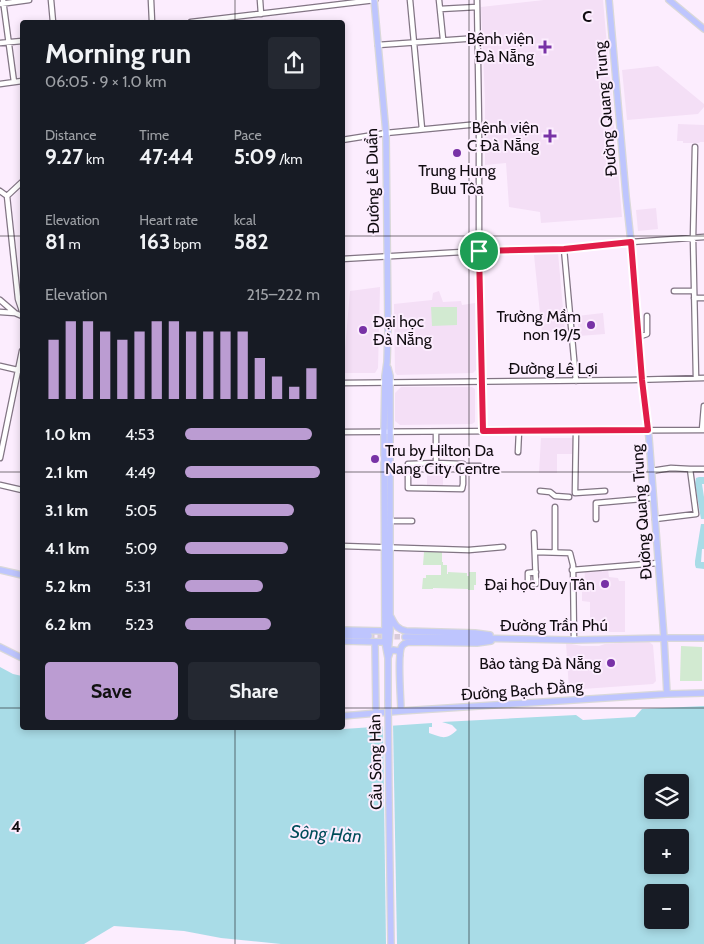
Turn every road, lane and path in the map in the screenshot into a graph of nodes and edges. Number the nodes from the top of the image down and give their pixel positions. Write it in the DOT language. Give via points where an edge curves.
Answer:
graph roads {
  1 [pos="28,0"];
  2 [pos="51,0"];
  3 [pos="151,0"];
  4 [pos="260,0"];
  5 [pos="375,0"];
  6 [pos="410,0"];
  7 [pos="439,0"];
  8 [pos="477,0"];
  9 [pos="609,0"];
  10 [pos="669,0"];
  11 [pos="2,2"];
  12 [pos="478,8"];
  13 [pos="440,9"];
  14 [pos="261,14"];
  15 [pos="53,20"];
  16 [pos="152,20"];
  17 [pos="209,20"];
  18 [pos="704,29"];
  19 [pos="478,38"];
  20 [pos="443,39"];
  21 [pos="20,41"];
  22 [pos="9,42"];
  23 [pos="414,42"];
  24 [pos="0,43"];
  25 [pos="378,45"];
  26 [pos="20,81"];
  27 [pos="14,82"];
  28 [pos="0,84"];
  29 [pos="479,124"];
  30 [pos="422,130"];
  31 [pos="386,133"];
  32 [pos="345,140"];
  33 [pos="694,147"];
  34 [pos="20,184"];
  35 [pos="0,191"];
  36 [pos="6,196"];
  37 [pos="704,237"];
  38 [pos="693,238"];
  39 [pos="631,242"];
  40 [pos="564,249"];
  41 [pos="479,251"];
  42 [pos="387,256"];
  43 [pos="345,259"];
  44 [pos="694,290"];
  45 [pos="674,291"];
  46 [pos="694,298"];
  47 [pos="704,298"];
  48 [pos="2,302"];
  49 [pos="20,305"];
  50 [pos="0,311"];
  51 [pos="15,313"];
  52 [pos="20,315"];
  53 [pos="647,316"];
  54 [pos="638,337"];
  55 [pos="0,366"];
  56 [pos="20,371"];
  57 [pos="696,378"];
  58 [pos="704,378"];
  59 [pos="642,380"];
  60 [pos="576,381"];
  61 [pos="482,382"];
  62 [pos="345,383"];
  63 [pos="387,383"];
  64 [pos="704,406"];
  65 [pos="0,424"];
  66 [pos="7,426"];
  67 [pos="648,430"];
  68 [pos="703,430"];
  69 [pos="483,431"];
  70 [pos="518,431"];
  71 [pos="576,431"];
  72 [pos="345,432"];
  73 [pos="387,432"];
  74 [pos="436,432"];
  75 [pos="518,452"];
  76 [pos="0,458"];
  77 [pos="436,463"];
  78 [pos="463,465"];
  79 [pos="480,466"];
  80 [pos="390,469"];
  81 [pos="408,469"];
  82 [pos="690,469"];
  83 [pos="704,469"];
  84 [pos="651,471"];
  85 [pos="0,485"];
  86 [pos="20,490"];
  87 [pos="540,491"];
  88 [pos="605,491"];
  89 [pos="570,497"];
  90 [pos="653,498"];
  91 [pos="555,506"];
  92 [pos="596,519"];
  93 [pos="655,519"];
  94 [pos="390,521"];
  95 [pos="412,521"];
  96 [pos="534,532"];
  97 [pos="345,546"];
  98 [pos="387,547"];
  99 [pos="504,547"];
  100 [pos="535,552"];
  101 [pos="556,552"];
  102 [pos="658,563"];
  103 [pos="0,570"];
  104 [pos="572,570"];
  105 [pos="536,572"];
  106 [pos="20,575"];
  107 [pos="388,615"];
  108 [pos="345,630"];
  109 [pos="385,631"];
  110 [pos="371,633"];
  111 [pos="345,635"];
  112 [pos="405,637"];
  113 [pos="508,638"];
  114 [pos="664,638"];
  115 [pos="704,638"];
  116 [pos="574,640"];
  117 [pos="345,641"];
  118 [pos="374,642"];
  119 [pos="385,642"];
  120 [pos="0,648"];
  121 [pos="20,657"];
  122 [pos="388,658"];
  123 [pos="400,662"];
  124 [pos="704,693"];
  125 [pos="667,694"];
  126 [pos="401,711"];
  127 [pos="376,713"];
  128 [pos="345,716"];
  129 [pos="391,944"];
  1 -- 11 [label="street"];
  2 -- 15 [label="street"];
  3 -- 16 [label="street"];
  4 -- 14 [label="street"];
  5 -- 14 [label="street"];
  5 -- 25 [label="main road, Đường Lê Duẩn"];
  6 -- 23 [label="street"];
  7 -- 13 [label="street"];
  8 -- 12 [label="street"];
  9 -- 39 [label="main road, Đường Quang Trung"];
  10 -- 18 [label="main road"];
  11 -- 22 [label="street"];
  12 -- 13 [label="street"];
  12 -- 19 [label="street"];
  13 -- 20 [label="street"];
  14 -- 17 [label="street"];
  19 -- 20 [label="street"];
  19 -- 29 [label="street"];
  20 -- 23 [label="street"];
  21 -- 22 [label="street"];
  22 -- 24 [label="street"];
  22 -- 27 [label="street"];
  23 -- 25 [label="street"];
  23 -- 30 [label="street"];
  25 -- 31 [label="main road, Đường Lê Duẩn"];
  26 -- 27 [label="street"];
  27 -- 28 [label="street"];
  29 -- 30 [label="street"];
  29 -- 41 [label="street"];
  30 -- 31 [label="street"];
  31 -- 32 [label="street"];
  31 -- 42 [label="main road, Đường Lê Duẩn"];
  33 -- 38 [label="street"];
  34 -- 36 [label="street"];
  35 -- 36 [label="street"];
  36 -- 49 [label="street"];
  37 -- 38 [label="street"];
  38 -- 39 [label="street"];
  38 -- 44 [label="street"];
  39 -- 40 [label="street"];
  39 -- 54 [label="main road, Đường Quang Trung"];
  40 -- 41 [label="street"];
  40 -- 60 [label="street"];
  41 -- 42 [label="street"];
  41 -- 61 [label="street"];
  42 -- 43 [label="street"];
  42 -- 63 [label="main road, Đường Lê Duẩn"];
  44 -- 45 [label="street"];
  44 -- 46 [label="street"];
  46 -- 47 [label="street"];
  46 -- 57 [label="street"];
  48 -- 50 [label="street"];
  48 -- 51 [label="street"];
  50 -- 51 [label="street"];
  51 -- 52 [label="street"];
  53 -- 54 [label="street" via="647,333"];
  54 -- 59 [label="main road, Đường Quang Trung"];
  55 -- 56 [label="street"];
  56 -- 66 [label="street"];
  57 -- 58 [label="street, Đường Lê Lợi"];
  57 -- 59 [label="street, Đường Lê Lợi"];
  59 -- 60 [label="street, Đường Lê Lợi"];
  59 -- 67 [label="main road, Đường Quang Trung"];
  60 -- 61 [label="street, Đường Lê Lợi"];
  61 -- 63 [label="street, Đường Lê Lợi"];
  61 -- 69 [label="street"];
  62 -- 63 [label="street, Đường Lê Lợi"];
  63 -- 73 [label="main road, Đường Lê Duẩn"];
  64 -- 68 [label="street"];
  65 -- 66 [label="street"];
  66 -- 76 [label="street"];
  67 -- 68 [label="street"];
  67 -- 71 [label="street"];
  67 -- 84 [label="main road, Đường Quang Trung"];
  69 -- 70 [label="street"];
  69 -- 74 [label="street"];
  70 -- 71 [label="street"];
  70 -- 75 [label="street"];
  71 -- 88 [label="street" via="575,493"];
  72 -- 73 [label="street"];
  73 -- 74 [label="street"];
  73 -- 80 [label="main road, Đường Lê Duẩn"];
  73 -- 98 [label="main road, Đường Lê Duẩn"];
  74 -- 77 [label="street"];
  77 -- 78 [label="street"];
  77 -- 81 [label="street" via="408,464"];
  78 -- 79 [label="street"];
  78 -- 81 [label="street" via="462,489 408,488"];
  80 -- 81 [label="street"];
  80 -- 94 [label="main road, Đường Lê Duẩn"];
  82 -- 83 [label="street"];
  82 -- 84 [label="street"];
  82 -- 93 [label="street" via="696,514"];
  84 -- 90 [label="main road, Đường Quang Trung"];
  85 -- 86 [label="street"];
  87 -- 89 [label="street"];
  90 -- 92 [label="street" via="596,503"];
  90 -- 93 [label="main road, Đường Quang Trung"];
  91 -- 101 [label="street"];
  93 -- 102 [label="main road, Đường Quang Trung"];
  94 -- 95 [label="street"];
  94 -- 98 [label="main road, Đường Lê Duẩn"];
  96 -- 100 [label="street"];
  97 -- 98 [label="street"];
  98 -- 99 [label="street" via="469,550"];
  98 -- 107 [label="main road, Đường Lê Duẩn"];
  100 -- 101 [label="street"];
  100 -- 105 [label="street"];
  101 -- 104 [label="street" via="570,554"];
  102 -- 104 [label="street"];
  102 -- 114 [label="main road, Đường Quang Trung"];
  103 -- 106 [label="main road"];
  104 -- 116 [label="street"];
  107 -- 109 [label="main road, Đường Lê Duẩn"];
  107 -- 110 [label="main road"];
  107 -- 113 [label="main road" via="400,630 475,633"];
  107 -- 122 [label="main road, Đường Lê Duẩn"];
  108 -- 110 [label="main road"];
  109 -- 110 [label="main road"];
  109 -- 119 [label="main road, Đường Lê Duẩn"];
  110 -- 111 [label="main road"];
  112 -- 113 [label="main road, Đường Trần Phú"];
  113 -- 116 [label="main road, Đường Trần Phú"];
  113 -- 123 [label="main road" via="477,643 406,643 401,648"];
  114 -- 115 [label="main road, Đường Trần Phú"];
  114 -- 116 [label="main road, Đường Trần Phú"];
  114 -- 125 [label="main road, Đường Quang Trung"];
  117 -- 118 [label="main road"];
  118 -- 119 [label="main road"];
  118 -- 127 [label="main road"];
  119 -- 122 [label="main road, Đường Lê Duẩn"];
  120 -- 121 [label="main road"];
  122 -- 123 [label="main road" via="391,651 397,650"];
  122 -- 129 [label="main road, Cầu Sông Hàn, bridge"];
  123 -- 126 [label="main road"];
  124 -- 125 [label="main road, Đường Bạch Đằng"];
  125 -- 126 [label="main road, Đường Bạch Đằng"];
  126 -- 127 [label="main road, Đường Bạch Đằng"];
  127 -- 128 [label="main road, Đường Bạch Đằng"];
}
